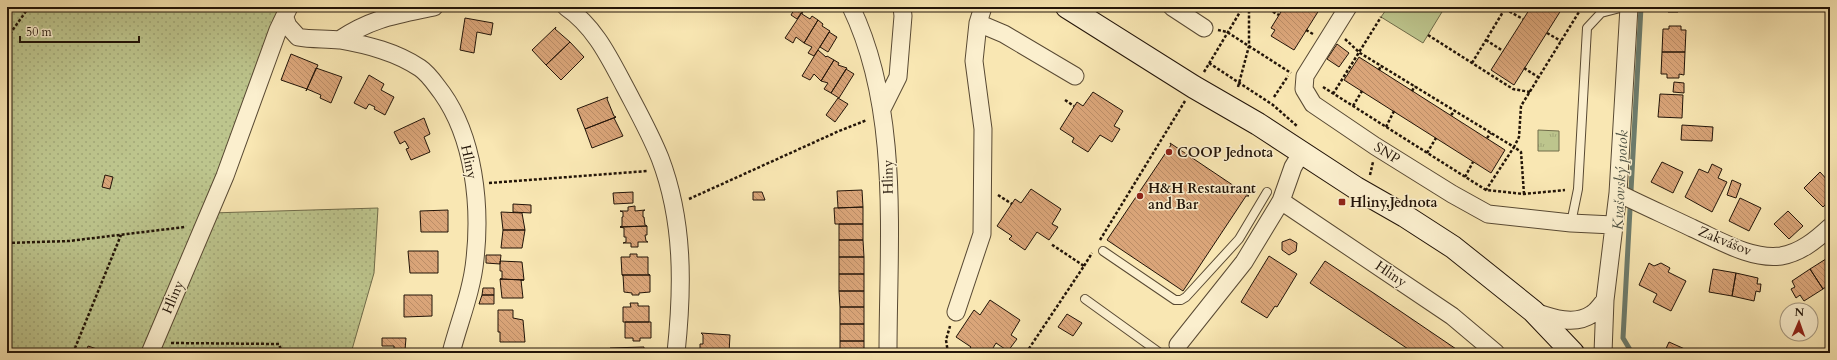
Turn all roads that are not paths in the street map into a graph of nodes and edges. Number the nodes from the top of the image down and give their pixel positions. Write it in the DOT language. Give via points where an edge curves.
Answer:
graph roads {
  1 [pos="434,7"];
  2 [pos="566,7"];
  3 [pos="851,7"];
  4 [pos="902,7"];
  5 [pos="1067,7"];
  6 [pos="1172,7"];
  7 [pos="1348,7"];
  8 [pos="1624,7"];
  9 [pos="1629,7"];
  10 [pos="287,13"];
  11 [pos="980,15"];
  12 [pos="1204,28"];
  13 [pos="339,40"];
  14 [pos="1075,76"];
  15 [pos="882,109"];
  16 [pos="1302,152"];
  17 [pos="1274,197"];
  18 [pos="1627,198"];
  19 [pos="1571,223"];
  20 [pos="1613,225"];
  21 [pos="1830,227"];
  22 [pos="1103,251"];
  23 [pos="1085,299"];
  24 [pos="1605,300"];
  25 [pos="1533,311"];
  26 [pos="956,312"];
  27 [pos="152,348"];
  28 [pos="1176,349"];
  29 [pos="450,353"];
  30 [pos="676,353"];
  31 [pos="888,353"];
  32 [pos="1160,353"];
  33 [pos="1496,353"];
  34 [pos="1573,353"];
  35 [pos="1603,353"];
  1 -- 13 [label="street" via="374,20"];
  2 -- 30 [label="street" via="585,22 603,46 652,139 664,169 680,245 682,285"];
  3 -- 15 [label="street, Hliny" via="870,58"];
  4 -- 15 [label="street" via="898,77"];
  5 -- 16 [label="main road" via="1190,93"];
  6 -- 12 [label="street"];
  7 -- 19 [label="street, SNP" via="1327,30 1297,72 1313,104 1375,146 1488,214"];
  8 -- 19 [label="lane" via="1601,13 1587,28 1578,189"];
  9 -- 18 [label="street"];
  10 -- 13 [label="street, Hliny" via="288,26 298,36"];
  10 -- 27 [label="street, Hliny" via="278,30 225,176"];
  11 -- 14 [label="street" via="1004,34"];
  11 -- 26 [label="street" via="974,62 983,129 982,234"];
  13 -- 29 [label="street, Hliny" via="391,53 421,69 451,105 464,139 474,184 475,260"];
  15 -- 31 [label="street, Hliny" via="888,162"];
  16 -- 17 [label="street"];
  16 -- 25 [label="main road" via="1453,247"];
  17 -- 22 [label="lane" via="1235,244 1181,300 1175,300"];
  17 -- 28 [label="street" via="1244,262"];
  17 -- 33 [label="street, Hliny" via="1452,316"];
  18 -- 20 [label="street"];
  18 -- 21 [label="street, Zakvášov" via="1734,247 1770,256 1792,254"];
  19 -- 20 [label="street, SNP"];
  20 -- 24 [label="street"];
  23 -- 32 [label="lane"];
  24 -- 25 [label="street" via="1591,314 1573,320 1556,320"];
  24 -- 35 [label="street"];
  25 -- 34 [label="main road"];
}
